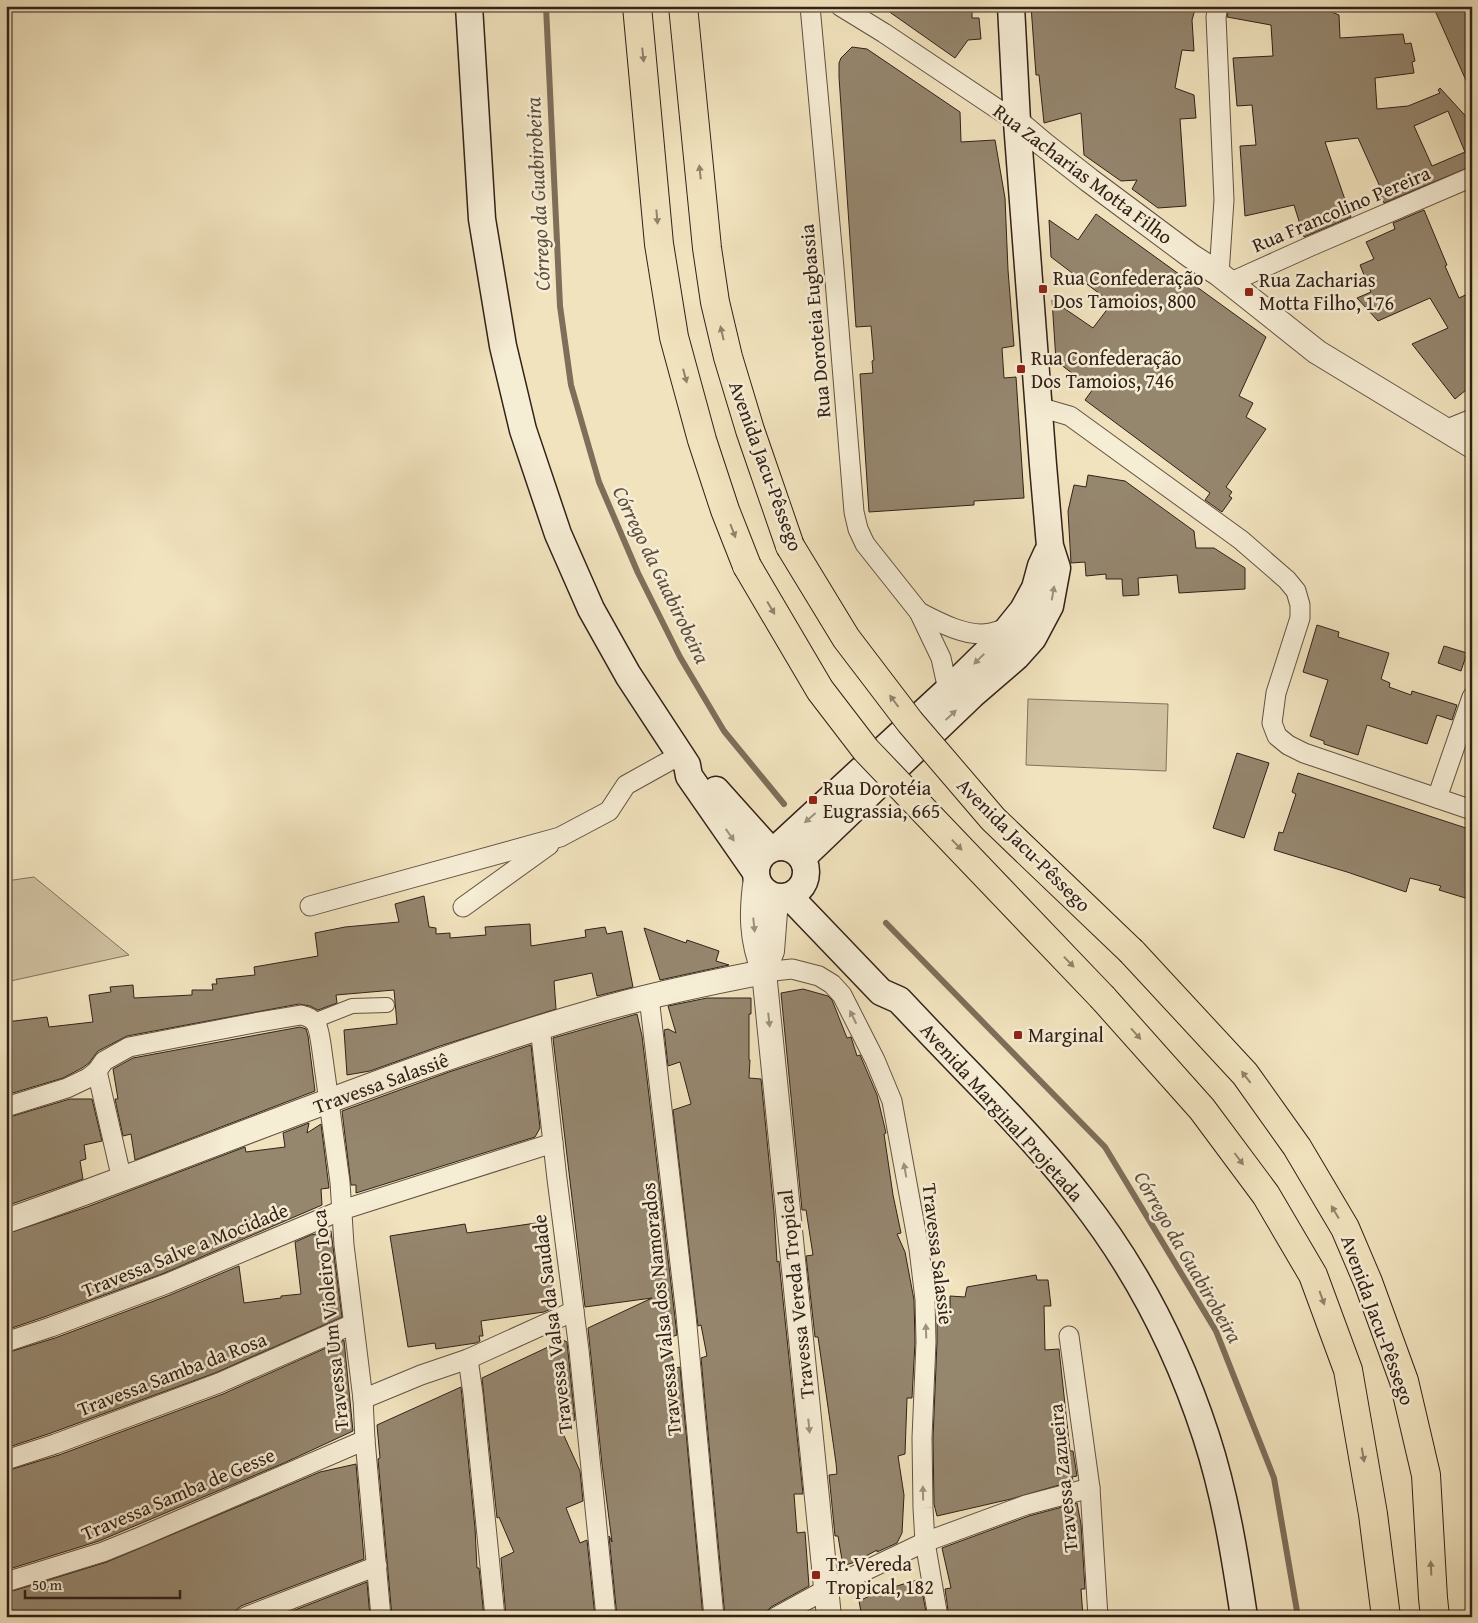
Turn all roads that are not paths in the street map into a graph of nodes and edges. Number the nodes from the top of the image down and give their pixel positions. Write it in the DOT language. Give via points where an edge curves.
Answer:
graph roads {
  1 [pos="469,6"];
  2 [pos="637,6"];
  3 [pos="683,6"];
  4 [pos="810,6"];
  5 [pos="840,6"];
  6 [pos="1011,6"];
  7 [pos="1218,6"];
  8 [pos="1017,122"];
  9 [pos="1472,178"];
  10 [pos="1224,279"];
  11 [pos="1039,407"];
  12 [pos="1472,419"];
  13 [pos="1446,430"];
  14 [pos="1472,446"];
  15 [pos="1050,546"];
  16 [pos="919,612"];
  17 [pos="1009,627"];
  18 [pos="948,690"];
  19 [pos="1472,697"];
  20 [pos="684,760"];
  21 [pos="1437,798"];
  22 [pos="1472,810"];
  23 [pos="560,837"];
  24 [pos="774,848"];
  25 [pos="802,858"];
  26 [pos="756,874"];
  27 [pos="791,892"];
  28 [pos="310,906"];
  29 [pos="463,907"];
  30 [pos="764,972"];
  31 [pos="649,997"];
  32 [pos="387,1005"];
  33 [pos="314,1021"];
  34 [pos="540,1027"];
  35 [pos="97,1071"];
  36 [pos="328,1101"];
  37 [pos="6,1107"];
  38 [pos="553,1143"];
  39 [pos="122,1180"];
  40 [pos="342,1210"];
  41 [pos="6,1221"];
  42 [pos="574,1311"];
  43 [pos="353,1324"];
  44 [pos="1069,1336"];
  45 [pos="6,1342"];
  46 [pos="468,1359"];
  47 [pos="363,1399"];
  48 [pos="365,1440"];
  49 [pos="6,1460"];
  50 [pos="1090,1488"];
  51 [pos="925,1542"];
  52 [pos="377,1566"];
  53 [pos="6,1582"];
  54 [pos="825,1590"];
  55 [pos="245,1617"];
  56 [pos="381,1617"];
  57 [pos="494,1617"];
  58 [pos="606,1617"];
  59 [pos="714,1617"];
  60 [pos="776,1617"];
  61 [pos="828,1617"];
  62 [pos="938,1617"];
  63 [pos="1098,1617"];
  64 [pos="1244,1617"];
  65 [pos="1386,1617"];
  66 [pos="1435,1617"];
  1 -- 20 [label="main road" via="482,219 503,346 523,430 558,534 591,609 628,675"];
  2 -- 65 [label="highway, one-way, bridge" via="659,244 674,337 702,440 746,566 820,690 866,750 1103,998 1202,1109 1266,1195 1313,1275 1348,1370 1373,1514"];
  66 -- 3 [label="highway, Avenida Jacu-Pêssego, one-way, bridge" via="1426,1475 1404,1381 1345,1228 1297,1148 1244,1074 1132,952 993,819 910,722 846,638 790,546 750,430 715,302"];
  4 -- 16 [label="street, Rua Doroteia Eugbassia" via="854,512 865,544"];
  5 -- 8 [label="street, Rua Zacharias Motta Filho"];
  6 -- 8 [label="main road"];
  7 -- 10 [label="street"];
  8 -- 10 [label="street, Rua Zacharias Motta Filho" via="1097,186"];
  8 -- 11 [label="main road"];
  9 -- 10 [label="street, Rua Francolino Pereira"];
  10 -- 13 [label="street, Rua Zacharias Motta Filho" via="1317,352"];
  11 -- 15 [label="main road"];
  11 -- 21 [label="street" via="1070,416 1241,540 1296,591 1300,618 1276,693 1272,723 1277,736 1304,753"];
  12 -- 13 [label="street"];
  13 -- 14 [label="street, Rua Zacharias Motta Filho"];
  15 -- 17 [label="main road" via="1035,588"];
  25 -- 15 [label="main road, one-way" via="1033,638 1050,606 1057,568"];
  16 -- 17 [label="street, Rua Doroteia Eugbassia" via="945,626 975,633 988,634"];
  16 -- 18 [label="street, Rua Doroteia Eugbassia" via="941,658"];
  17 -- 18 [label="main road, one-way"];
  18 -- 24 [label="main road, one-way"];
  19 -- 21 [label="street"];
  20 -- 23 [label="street" via="626,785 609,812"];
  20 -- 24 [label="main road"];
  20 -- 26 [label="main road, one-way" via="689,776"];
  21 -- 22 [label="street"];
  23 -- 28 [label="street"];
  23 -- 29 [label="street"];
  24 -- 25 [label="main road" via="795,850"];
  24 -- 26 [label="main road" via="760,858"];
  25 -- 27 [label="main road" via="806,875"];
  26 -- 27 [label="main road" via="763,890 774,896"];
  26 -- 30 [label="street, Travessa Vereda Tropical, one-way" via="752,918 757,953"];
  27 -- 30 [label="street, Travessa Vereda Tropical" via="775,912 772,951"];
  27 -- 64 [label="main road, Avenida Marginal Projetada" via="894,984 898,1000 1065,1178 1125,1262 1160,1324 1188,1386 1206,1438 1235,1557"];
  30 -- 31 [label="street, Travessa Salassiê"];
  51 -- 30 [label="street, Travessa Salassie, one-way" via="922,1438 925,1299 892,1101 842,994 819,976 792,969"];
  30 -- 54 [label="street, Travessa Vereda Tropical, one-way"];
  31 -- 34 [label="street, Travessa Salassiê"];
  31 -- 59 [label="street, Travessa Valsa dos Namorados" via="686,1316"];
  32 -- 33 [label="street" via="352,1006"];
  33 -- 35 [label="street" via="301,1015 129,1047 104,1061"];
  33 -- 36 [label="street, Travessa Um Violeiro Toca"];
  34 -- 36 [label="street, Travessa Salassiê"];
  34 -- 38 [label="street, Travessa Valsa da Saudade"];
  35 -- 37 [label="street" via="67,1088"];
  35 -- 39 [label="street"];
  36 -- 39 [label="street, Travessa Salassiê"];
  36 -- 40 [label="street, Travessa Um Violeiro Toca"];
  38 -- 40 [label="street, Travessa Salve a Mocidade"];
  38 -- 42 [label="street, Travessa Valsa da Saudade"];
  39 -- 41 [label="street, Travessa Salassiê"];
  40 -- 43 [label="street, Travessa Um Violeiro Toca"];
  40 -- 45 [label="street, Travessa Salve a Mocidade" via="166,1284"];
  42 -- 46 [label="street"];
  42 -- 58 [label="street, Travessa Valsa da Saudade"];
  43 -- 47 [label="street, Travessa Um Violeiro Toca"];
  43 -- 49 [label="street, Travessa Samba da Rosa" via="220,1383"];
  44 -- 50 [label="street, Travessa Zazueira"];
  46 -- 47 [label="street"];
  46 -- 57 [label="street"];
  47 -- 48 [label="street, Travessa Um Violeiro Toca"];
  48 -- 52 [label="street, Travessa Um Violeiro Toca"];
  48 -- 53 [label="street, Travessa Samba de Gesse" via="118,1546"];
  50 -- 51 [label="street" via="1026,1505"];
  50 -- 63 [label="street, Travessa Zazueira"];
  51 -- 54 [label="street"];
  51 -- 62 [label="street, Travessa Salassie"];
  52 -- 55 [label="street"];
  52 -- 56 [label="street, Travessa Um Violeiro Toca"];
  54 -- 60 [label="street"];
  54 -- 61 [label="street, Travessa Vereda Tropical"];
}
